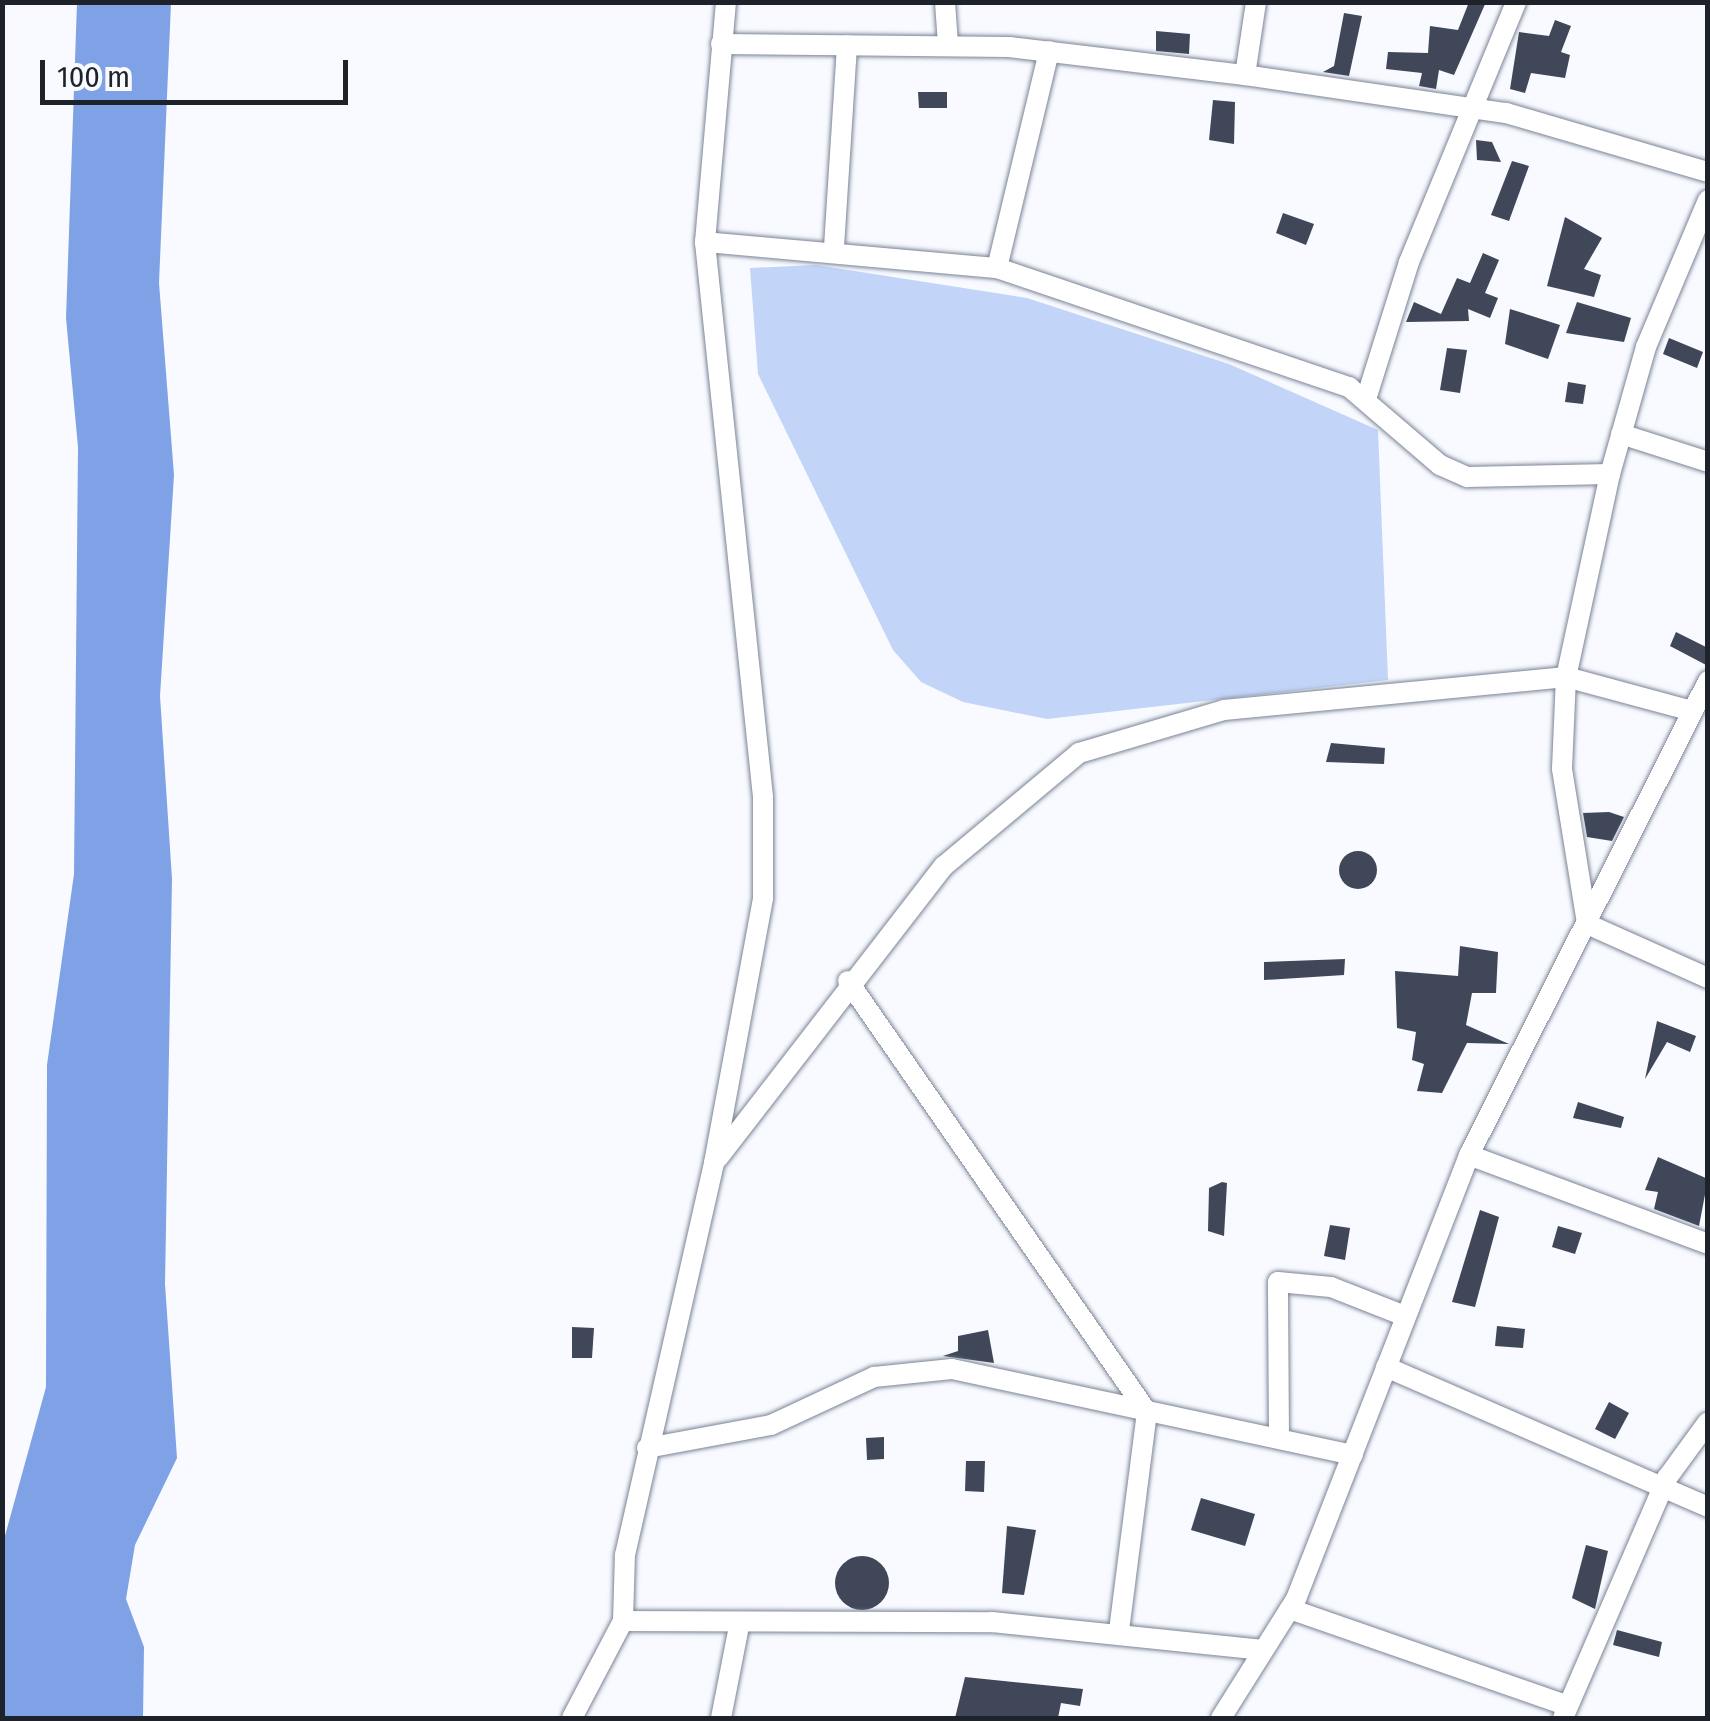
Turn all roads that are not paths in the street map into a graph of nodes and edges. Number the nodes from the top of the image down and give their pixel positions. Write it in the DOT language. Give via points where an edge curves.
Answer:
graph roads {
  1 [pos="726,2"];
  2 [pos="945,2"];
  3 [pos="1256,2"];
  4 [pos="1516,2"];
  5 [pos="721,44"];
  6 [pos="846,45"];
  7 [pos="948,45"];
  8 [pos="1049,52"];
  9 [pos="1244,75"];
  10 [pos="1469,106"];
  11 [pos="1708,172"];
  12 [pos="1708,200"];
  13 [pos="705,242"];
  14 [pos="834,247"];
  15 [pos="998,268"];
  16 [pos="1366,396"];
  17 [pos="1621,434"];
  18 [pos="1708,462"];
  19 [pos="1610,474"];
  20 [pos="1566,677"];
  21 [pos="1706,689"];
  22 [pos="1692,711"];
  23 [pos="1587,924"];
  24 [pos="1708,978"];
  25 [pos="848,982"];
  26 [pos="1469,1155"];
  27 [pos="714,1163"];
  28 [pos="1708,1244"];
  29 [pos="1406,1316"];
  30 [pos="1386,1368"];
  31 [pos="1147,1412"];
  32 [pos="1708,1422"];
  33 [pos="1279,1436"];
  34 [pos="647,1448"];
  35 [pos="1352,1455"];
  36 [pos="1664,1484"];
  37 [pos="1708,1507"];
  38 [pos="1290,1608"];
  39 [pos="623,1620"];
  40 [pos="739,1626"];
  41 [pos="1119,1631"];
  42 [pos="1260,1650"];
  43 [pos="1566,1712"];
  44 [pos="578,1715"];
  45 [pos="720,1718"];
  46 [pos="1221,1718"];
  1 -- 5 [label="street"];
  2 -- 7 [label="street"];
  3 -- 9 [label="street"];
  4 -- 10 [label="street"];
  5 -- 6 [label="street"];
  5 -- 13 [label="street"];
  6 -- 7 [label="street"];
  6 -- 14 [label="street"];
  7 -- 8 [label="street"];
  8 -- 9 [label="street"];
  8 -- 15 [label="street"];
  9 -- 10 [label="street"];
  10 -- 11 [label="street"];
  10 -- 16 [label="street"];
  12 -- 17 [label="street"];
  13 -- 14 [label="street"];
  13 -- 27 [label="street" via="762,797 762,898"];
  14 -- 15 [label="street"];
  15 -- 16 [label="street"];
  16 -- 19 [label="street" via="1440,465 1467,476"];
  17 -- 18 [label="street"];
  17 -- 19 [label="street"];
  19 -- 20 [label="street"];
  20 -- 22 [label="street"];
  20 -- 23 [label="street" via="1564,825"];
  20 -- 25 [label="street" via="1224,710 1080,752 977,832"];
  21 -- 22 [label="street"];
  22 -- 23 [label="street"];
  23 -- 24 [label="street"];
  23 -- 26 [label="street"];
  25 -- 27 [label="street"];
  25 -- 31 [label="street"];
  26 -- 28 [label="street"];
  26 -- 29 [label="street"];
  27 -- 34 [label="street"];
  29 -- 30 [label="street"];
  29 -- 33 [label="street" via="1330,1287 1278,1282"];
  30 -- 35 [label="street"];
  30 -- 36 [label="street"];
  31 -- 33 [label="street"];
  31 -- 34 [label="street" via="952,1369 874,1377 770,1425"];
  31 -- 41 [label="street"];
  32 -- 36 [label="street"];
  33 -- 35 [label="street"];
  34 -- 39 [label="street" via="625,1555"];
  35 -- 38 [label="street"];
  36 -- 37 [label="street"];
  36 -- 43 [label="street"];
  38 -- 42 [label="street"];
  38 -- 43 [label="street"];
  39 -- 40 [label="street"];
  39 -- 44 [label="street"];
  40 -- 41 [label="street"];
  40 -- 45 [label="street"];
  41 -- 42 [label="street"];
  42 -- 46 [label="street"];
}
